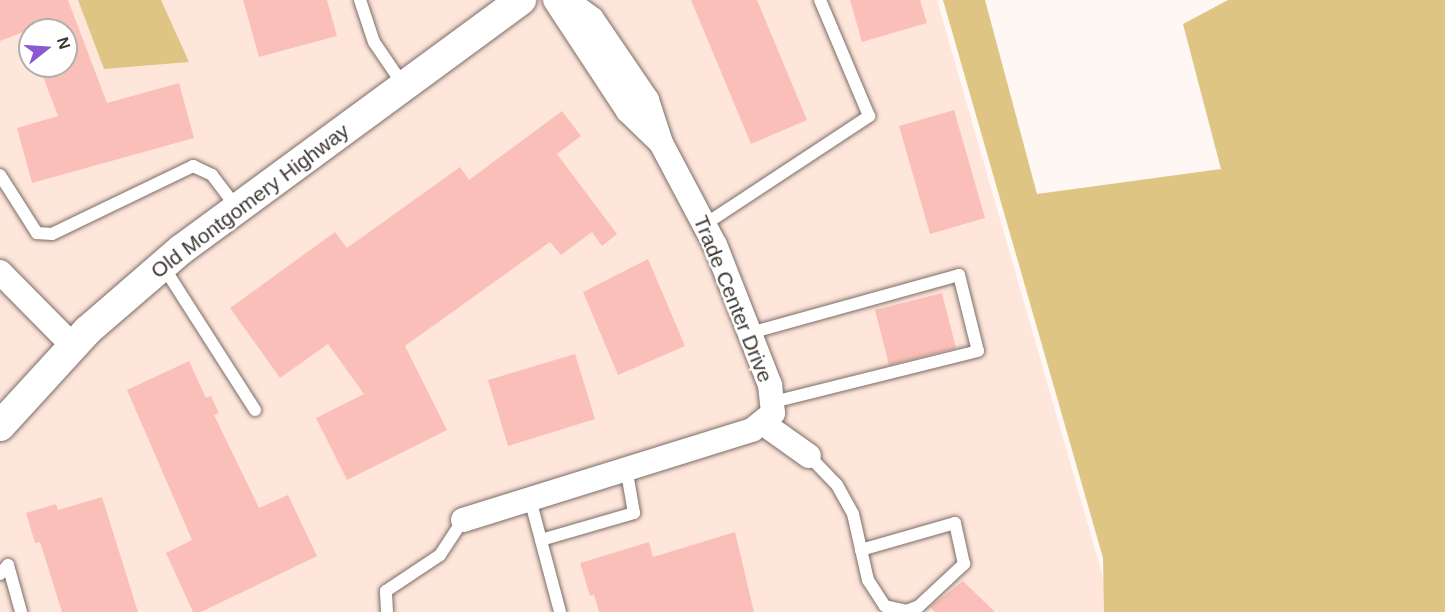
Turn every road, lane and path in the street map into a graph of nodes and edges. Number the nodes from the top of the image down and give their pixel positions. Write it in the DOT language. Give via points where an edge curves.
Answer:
graph roads {
  1 [pos="360,0"];
  2 [pos="521,0"];
  3 [pos="555,0"];
  4 [pos="566,0"];
  5 [pos="820,0"];
  6 [pos="404,86"];
  7 [pos="661,143"];
  8 [pos="0,175"];
  9 [pos="237,208"];
  10 [pos="704,225"];
  11 [pos="163,265"];
  12 [pos="0,272"];
  13 [pos="750,333"];
  14 [pos="73,346"];
  15 [pos="255,410"];
  16 [pos="768,413"];
  17 [pos="0,426"];
  18 [pos="809,456"];
  19 [pos="626,467"];
  20 [pos="530,499"];
  21 [pos="463,520"];
  22 [pos="541,540"];
  23 [pos="861,550"];
  24 [pos="0,574"];
  25 [pos="21,612"];
  26 [pos="387,612"];
  27 [pos="560,612"];
  1 -- 6 [label="lane" via="374,42"];
  2 -- 6 [label="street, Old Montgomery Highway"];
  3 -- 7 [label="street, Trade Center Drive" via="628,111"];
  4 -- 7 [label="street" via="592,19 647,100"];
  5 -- 10 [label="lane" via="869,116"];
  6 -- 9 [label="street, Old Montgomery Highway"];
  7 -- 10 [label="street, Trade Center Drive"];
  8 -- 9 [label="lane" via="37,233 52,234 193,166 212,175"];
  9 -- 11 [label="street, Old Montgomery Highway"];
  10 -- 13 [label="street, Trade Center Drive"];
  11 -- 14 [label="street, Old Montgomery Highway"];
  11 -- 15 [label="lane"];
  12 -- 14 [label="street"];
  13 -- 16 [label="street, Trade Center Drive"];
  13 -- 16 [label="lane" via="959,275 978,351"];
  14 -- 17 [label="street, Old Montgomery Highway"];
  16 -- 18 [label="street"];
  16 -- 19 [label="street"];
  18 -- 23 [label="lane" via="837,485 853,514"];
  19 -- 20 [label="street"];
  19 -- 22 [label="lane" via="634,513"];
  20 -- 21 [label="street"];
  20 -- 22 [label="lane"];
  21 -- 26 [label="lane" via="440,555 386,591"];
  22 -- 27 [label="lane"];
  23 -- 23 [label="lane" via="876,595 897,611 919,606 964,564 955,523"];
  24 -- 25 [label="lane" via="8,565"];
}
